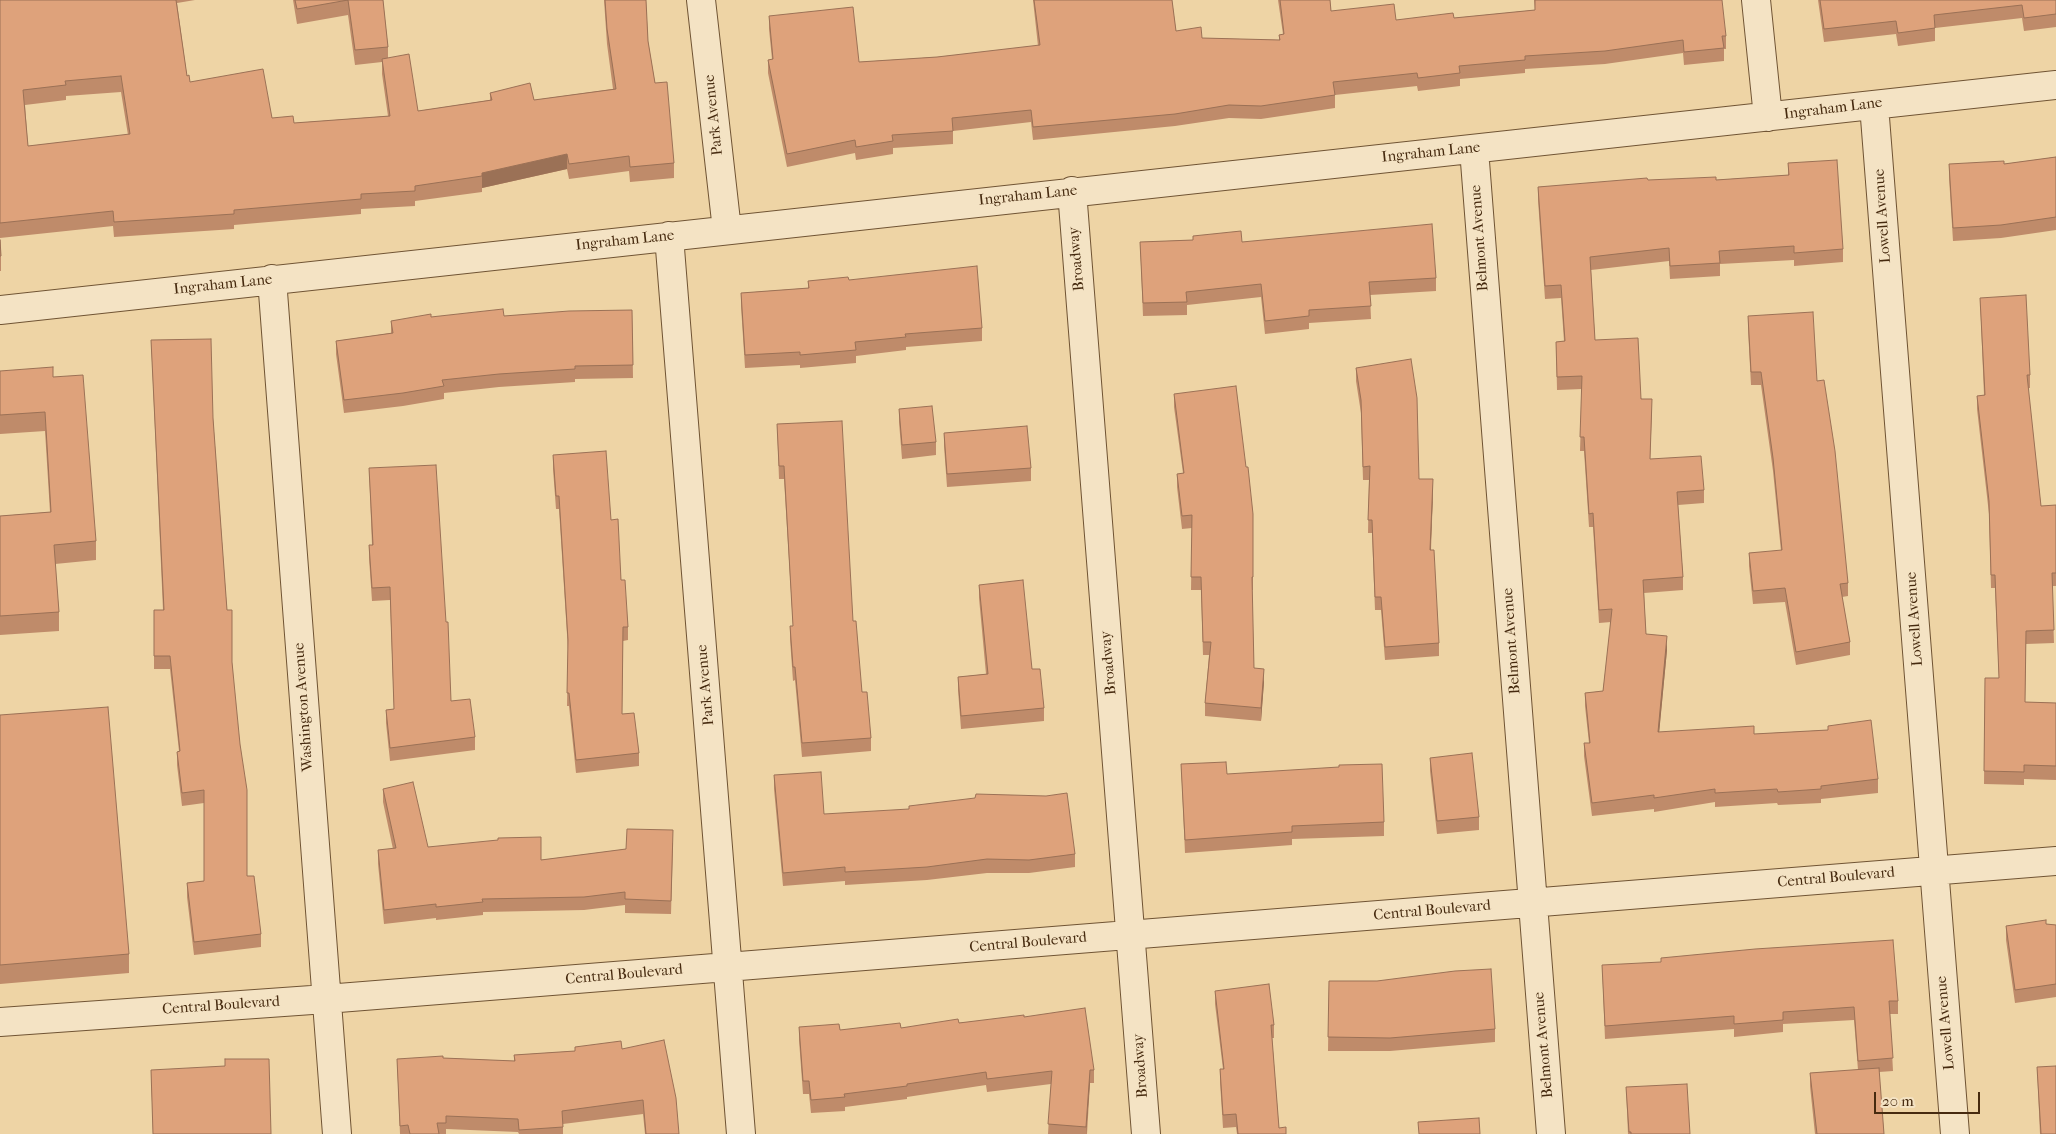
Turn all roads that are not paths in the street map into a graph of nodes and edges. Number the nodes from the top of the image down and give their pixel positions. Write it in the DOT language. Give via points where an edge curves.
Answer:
graph roads {
  1 [pos="701,0"];
  2 [pos="1756,0"];
  3 [pos="2056,85"];
  4 [pos="1874,105"];
  5 [pos="1768,117"];
  6 [pos="1474,149"];
  7 [pos="1072,191"];
  8 [pos="727,230"];
  9 [pos="669,236"];
  10 [pos="272,280"];
  11 [pos="0,310"];
  12 [pos="2056,861"];
  13 [pos="1934,870"];
  14 [pos="1532,903"];
  15 [pos="1130,935"];
  16 [pos="728,967"];
  17 [pos="326,999"];
  18 [pos="0,1022"];
  19 [pos="337,1134"];
  20 [pos="741,1134"];
  21 [pos="1146,1134"];
  22 [pos="1551,1134"];
  23 [pos="1955,1134"];
  1 -- 8 [label="street, Park Avenue"];
  2 -- 5 [label="street"];
  3 -- 4 [label="street, Ingraham Lane"];
  4 -- 5 [label="street, Ingraham Lane"];
  4 -- 13 [label="street, Lowell Avenue"];
  5 -- 6 [label="street, Ingraham Lane"];
  6 -- 7 [label="street, Ingraham Lane"];
  6 -- 14 [label="street, Belmont Avenue"];
  7 -- 8 [label="street, Ingraham Lane"];
  7 -- 15 [label="street, Broadway"];
  8 -- 9 [label="street, Ingraham Lane"];
  9 -- 10 [label="street, Ingraham Lane"];
  9 -- 16 [label="street, Park Avenue"];
  10 -- 11 [label="street, Ingraham Lane"];
  10 -- 17 [label="street, Washington Avenue"];
  12 -- 13 [label="street, Central Boulevard"];
  13 -- 14 [label="street, Central Boulevard"];
  13 -- 23 [label="street, Lowell Avenue"];
  14 -- 15 [label="street, Central Boulevard"];
  14 -- 22 [label="street, Belmont Avenue"];
  15 -- 16 [label="street, Central Boulevard"];
  15 -- 21 [label="street, Broadway"];
  16 -- 17 [label="street, Central Boulevard"];
  16 -- 20 [label="street, Park Avenue"];
  17 -- 18 [label="street, Central Boulevard"];
  17 -- 19 [label="street, Washington Avenue"];
}
